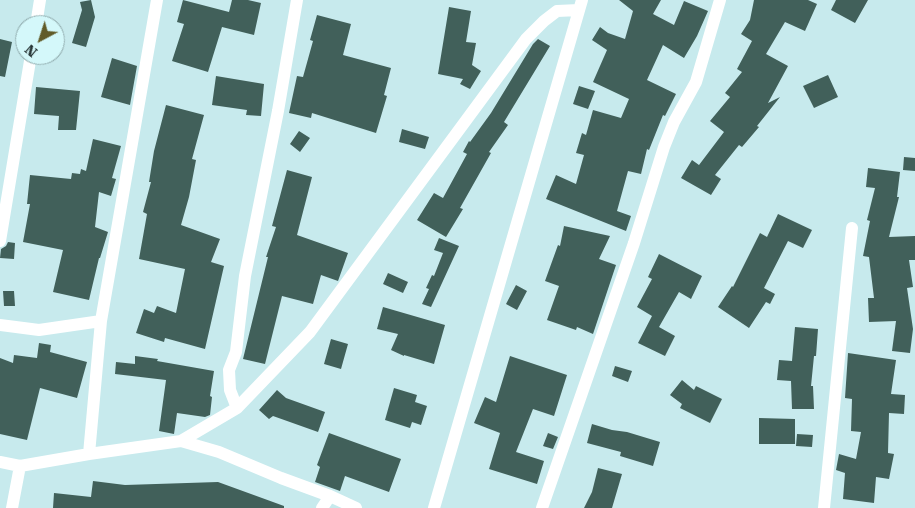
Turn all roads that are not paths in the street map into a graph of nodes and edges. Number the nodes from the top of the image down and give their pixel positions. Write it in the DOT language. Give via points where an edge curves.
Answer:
graph roads {
  1 [pos="40,0"];
  2 [pos="157,0"];
  3 [pos="297,0"];
  4 [pos="720,0"];
  5 [pos="581,5"];
  6 [pos="38,15"];
  7 [pos="29,65"];
  8 [pos="852,228"];
  9 [pos="0,241"];
  10 [pos="101,321"];
  11 [pos="0,325"];
  12 [pos="237,408"];
  13 [pos="181,441"];
  14 [pos="89,454"];
  15 [pos="0,462"];
  16 [pos="20,466"];
  17 [pos="330,496"];
  18 [pos="12,508"];
  19 [pos="322,508"];
  20 [pos="356,508"];
  21 [pos="434,508"];
  22 [pos="542,508"];
  23 [pos="824,508"];
  1 -- 6 [label="street"];
  2 -- 10 [label="street"];
  3 -- 12 [label="street" via="245,276 236,352 229,370 230,390"];
  4 -- 22 [label="street" via="696,82 664,147"];
  5 -- 12 [label="street" via="557,11 526,39 310,332"];
  5 -- 21 [label="street"];
  7 -- 9 [label="street"];
  8 -- 23 [label="street"];
  10 -- 11 [label="street" via="39,330"];
  10 -- 14 [label="street"];
  12 -- 13 [label="street"];
  13 -- 14 [label="street"];
  13 -- 17 [label="street"];
  14 -- 16 [label="street"];
  15 -- 16 [label="street"];
  16 -- 18 [label="street"];
  17 -- 19 [label="street"];
  17 -- 20 [label="street"];
}
